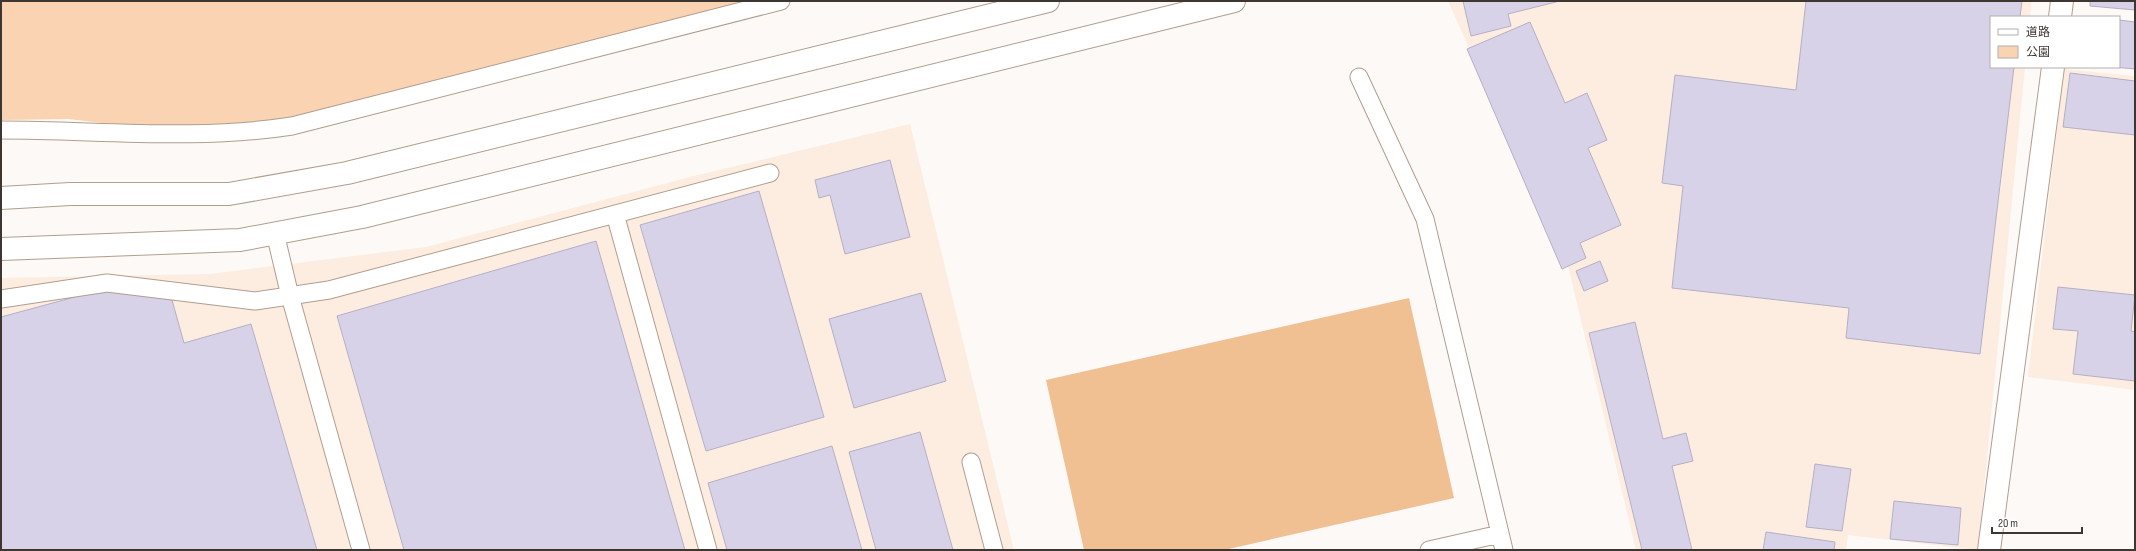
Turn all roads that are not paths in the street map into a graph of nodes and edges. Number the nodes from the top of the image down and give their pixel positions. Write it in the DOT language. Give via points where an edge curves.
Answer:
graph roads {
  1 [pos="781,1"];
  2 [pos="1048,1"];
  3 [pos="1234,1"];
  4 [pos="2062,1"];
  5 [pos="2060,16"];
  6 [pos="2053,68"];
  7 [pos="1359,77"];
  8 [pos="1,130"];
  9 [pos="770,173"];
  10 [pos="1,198"];
  11 [pos="615,214"];
  12 [pos="275,233"];
  13 [pos="1,249"];
  14 [pos="290,296"];
  15 [pos="1,299"];
  16 [pos="971,462"];
  17 [pos="1502,542"];
  18 [pos="361,550"];
  19 [pos="708,550"];
  20 [pos="994,550"];
  21 [pos="1429,550"];
  22 [pos="1989,550"];
  1 -- 8 [label="lane" via="292,126 218,134"];
  2 -- 10 [label="street" via="347,172 230,194 70,194"];
  3 -- 12 [label="street" via="362,217"];
  4 -- 5 [label="street"];
  6 -- 22 [label="street"];
  7 -- 17 [label="lane" via="1425,219"];
  9 -- 11 [label="lane"];
  11 -- 14 [label="lane" via="329,290"];
  11 -- 19 [label="lane"];
  12 -- 13 [label="street" via="240,240"];
  12 -- 14 [label="lane"];
  14 -- 15 [label="lane" via="255,301 107,283"];
  14 -- 18 [label="lane"];
  16 -- 20 [label="lane"];
  17 -- 21 [label="lane"];
}
